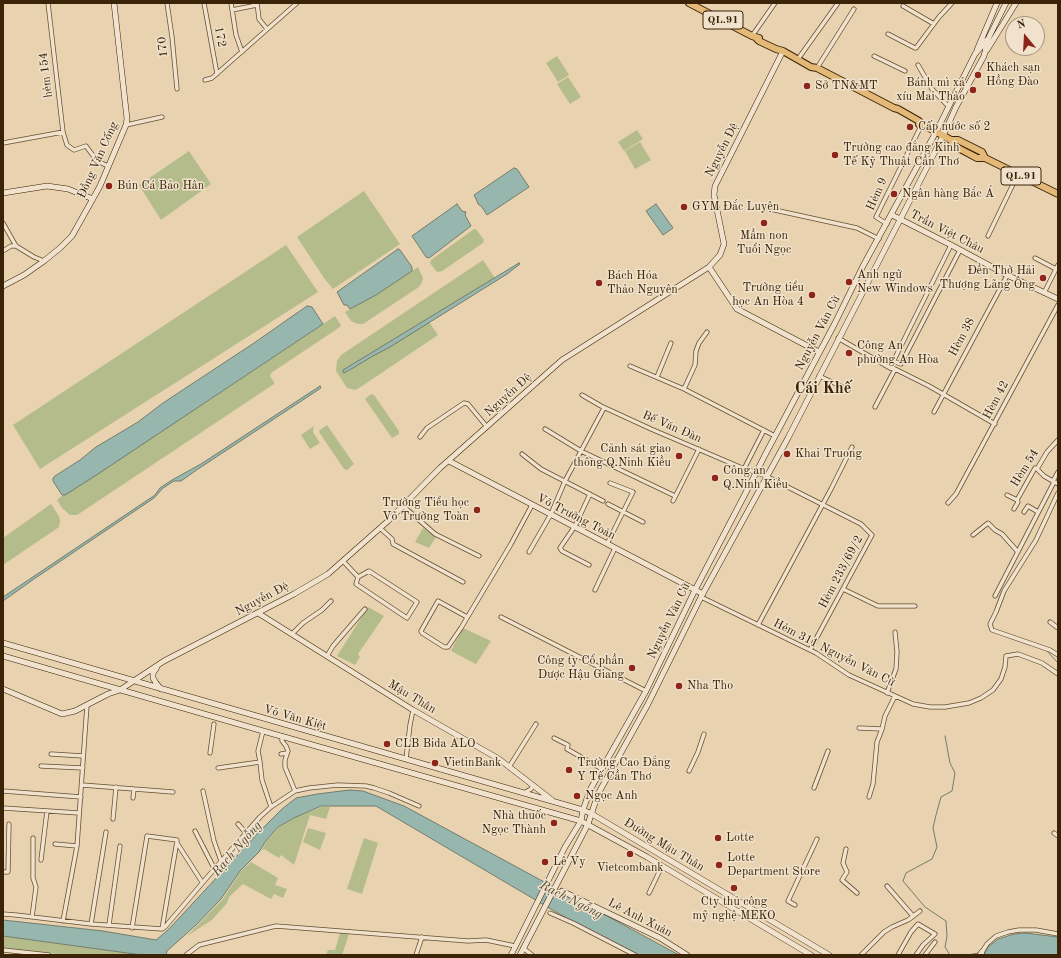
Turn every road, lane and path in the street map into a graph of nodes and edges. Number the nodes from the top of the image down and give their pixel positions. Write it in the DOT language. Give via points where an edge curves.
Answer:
graph roads {
  1 [pos="48,3"];
  2 [pos="114,3"];
  3 [pos="167,3"];
  4 [pos="204,3"];
  5 [pos="231,3"];
  6 [pos="297,3"];
  7 [pos="689,3"];
  8 [pos="775,3"];
  9 [pos="838,3"];
  10 [pos="952,3"];
  11 [pos="997,3"];
  12 [pos="1006,3"];
  13 [pos="1016,3"];
  14 [pos="257,4"];
  15 [pos="903,6"];
  16 [pos="854,9"];
  17 [pos="232,10"];
  18 [pos="934,24"];
  19 [pos="268,29"];
  20 [pos="888,34"];
  21 [pos="754,37"];
  22 [pos="988,39"];
  23 [pos="782,50"];
  24 [pos="242,52"];
  25 [pos="975,54"];
  26 [pos="874,56"];
  27 [pos="984,56"];
  28 [pos="799,59"];
  29 [pos="918,65"];
  30 [pos="815,67"];
  31 [pos="905,71"];
  32 [pos="217,74"];
  33 [pos="205,80"];
  34 [pos="177,89"];
  35 [pos="948,106"];
  36 [pos="162,117"];
  37 [pos="922,124"];
  38 [pos="126,125"];
  39 [pos="63,132"];
  40 [pos="936,132"];
  41 [pos="943,136"];
  42 [pos="3,143"];
  43 [pos="108,166"];
  44 [pos="1018,174"];
  45 [pos="3,193"];
  46 [pos="1058,194"];
  47 [pos="93,199"];
  48 [pos="770,209"];
  49 [pos="892,215"];
  50 [pos="900,219"];
  51 [pos="3,223"];
  52 [pos="887,224"];
  53 [pos="988,236"];
  54 [pos="879,239"];
  55 [pos="951,245"];
  56 [pos="16,246"];
  57 [pos="960,250"];
  58 [pos="3,251"];
  59 [pos="1035,258"];
  60 [pos="44,261"];
  61 [pos="709,267"];
  62 [pos="1057,267"];
  63 [pos="1008,274"];
  64 [pos="3,286"];
  65 [pos="1044,293"];
  66 [pos="1058,299"];
  67 [pos="1058,305"];
  68 [pos="707,332"];
  69 [pos="838,338"];
  70 [pos="671,343"];
  71 [pos="820,352"];
  72 [pos="893,361"];
  73 [pos="630,366"];
  74 [pos="890,368"];
  75 [pos="895,369"];
  76 [pos="819,376"];
  77 [pos="657,377"];
  78 [pos="684,389"];
  79 [pos="847,389"];
  80 [pos="943,394"];
  81 [pos="582,395"];
  82 [pos="875,407"];
  83 [pos="604,408"];
  84 [pos="934,412"];
  85 [pos="995,424"];
  86 [pos="487,427"];
  87 [pos="545,429"];
  88 [pos="764,430"];
  89 [pos="775,436"];
  90 [pos="420,437"];
  91 [pos="1058,440"];
  92 [pos="852,447"];
  93 [pos="699,449"];
  94 [pos="581,450"];
  95 [pos="522,454"];
  96 [pos="449,461"];
  97 [pos="744,469"];
  98 [pos="1037,469"];
  99 [pos="1058,472"];
  100 [pos="756,473"];
  101 [pos="766,476"];
  102 [pos="565,481"];
  103 [pos="1053,481"];
  104 [pos="610,483"];
  105 [pos="1058,484"];
  106 [pos="1058,493"];
  107 [pos="590,494"];
  108 [pos="1007,495"];
  109 [pos="675,496"];
  110 [pos="1017,500"];
  111 [pos="603,501"];
  112 [pos="673,501"];
  113 [pos="948,503"];
  114 [pos="608,504"];
  115 [pos="822,504"];
  116 [pos="532,505"];
  117 [pos="403,506"];
  118 [pos="1014,509"];
  119 [pos="623,512"];
  120 [pos="1024,512"];
  121 [pos="1038,512"];
  122 [pos="551,514"];
  123 [pos="643,522"];
  124 [pos="574,526"];
  125 [pos="380,528"];
  126 [pos="973,534"];
  127 [pos="607,544"];
  128 [pos="615,548"];
  129 [pos="529,552"];
  130 [pos="1018,553"];
  131 [pos="479,556"];
  132 [pos="1025,558"];
  133 [pos="343,561"];
  134 [pos="589,565"];
  135 [pos="358,577"];
  136 [pos="463,582"];
  137 [pos="843,589"];
  138 [pos="595,590"];
  139 [pos="695,590"];
  140 [pos="702,595"];
  141 [pos="995,596"];
  142 [pos="331,600"];
  143 [pos="915,606"];
  144 [pos="365,609"];
  145 [pos="258,613"];
  146 [pos="467,617"];
  147 [pos="501,617"];
  148 [pos="1050,622"];
  149 [pos="758,625"];
  150 [pos="1058,628"];
  151 [pos="895,632"];
  152 [pos="292,634"];
  153 [pos="3,643"];
  154 [pos="810,650"];
  155 [pos="1058,655"];
  156 [pos="3,656"];
  157 [pos="327,656"];
  158 [pos="164,661"];
  159 [pos="1058,674"];
  160 [pos="133,681"];
  161 [pos="3,689"];
  162 [pos="162,689"];
  163 [pos="120,690"];
  164 [pos="646,691"];
  165 [pos="887,693"];
  166 [pos="896,696"];
  167 [pos="87,705"];
  168 [pos="413,710"];
  169 [pos="214,724"];
  170 [pos="536,724"];
  171 [pos="859,728"];
  172 [pos="882,730"];
  173 [pos="263,731"];
  174 [pos="704,734"];
  175 [pos="282,736"];
  176 [pos="554,738"];
  177 [pos="828,751"];
  178 [pos="210,753"];
  179 [pos="287,753"];
  180 [pos="51,754"];
  181 [pos="281,754"];
  182 [pos="84,756"];
  183 [pos="406,759"];
  184 [pos="260,762"];
  185 [pos="41,766"];
  186 [pos="509,767"];
  187 [pos="83,768"];
  188 [pos="218,768"];
  189 [pos="602,768"];
  190 [pos="689,771"];
  191 [pos="82,785"];
  192 [pos="533,785"];
  193 [pos="116,787"];
  194 [pos="814,788"];
  195 [pos="134,789"];
  196 [pos="3,791"];
  197 [pos="203,791"];
  198 [pos="173,792"];
  199 [pos="295,792"];
  200 [pos="523,793"];
  201 [pos="81,797"];
  202 [pos="869,797"];
  203 [pos="133,798"];
  204 [pos="554,802"];
  205 [pos="419,806"];
  206 [pos="271,807"];
  207 [pos="3,808"];
  208 [pos="583,810"];
  209 [pos="47,811"];
  210 [pos="79,813"];
  211 [pos="592,814"];
  212 [pos="113,819"];
  213 [pos="581,821"];
  214 [pos="9,824"];
  215 [pos="238,824"];
  216 [pos="588,824"];
  217 [pos="195,831"];
  218 [pos="106,832"];
  219 [pos="246,832"];
  220 [pos="1054,833"];
  221 [pos="1058,836"];
  222 [pos="33,838"];
  223 [pos="817,839"];
  224 [pos="177,843"];
  225 [pos="54,844"];
  226 [pos="77,846"];
  227 [pos="120,846"];
  228 [pos="846,849"];
  229 [pos="40,860"];
  230 [pos="221,861"];
  231 [pos="662,866"];
  232 [pos="214,868"];
  233 [pos="3,872"];
  234 [pos="692,874"];
  235 [pos="688,881"];
  236 [pos="202,882"];
  237 [pos="887,886"];
  238 [pos="562,891"];
  239 [pos="649,893"];
  240 [pos="857,893"];
  241 [pos="795,905"];
  242 [pos="920,911"];
  243 [pos="550,913"];
  244 [pos="3,914"];
  245 [pos="913,916"];
  246 [pos="32,917"];
  247 [pos="63,921"];
  248 [pos="91,924"];
  249 [pos="109,925"];
  250 [pos="132,928"];
  251 [pos="162,929"];
  252 [pos="1058,934"];
  253 [pos="422,937"];
  254 [pos="935,942"];
  255 [pos="515,946"];
  256 [pos="524,947"];
  257 [pos="3,950"];
  258 [pos="36,954"];
  259 [pos="808,954"];
  260 [pos="981,954"];
  261 [pos="49,955"];
  262 [pos="186,955"];
  263 [pos="416,955"];
  264 [pos="511,955"];
  265 [pos="520,955"];
  266 [pos="532,955"];
  267 [pos="636,955"];
  268 [pos="687,955"];
  269 [pos="829,955"];
  270 [pos="861,955"];
  271 [pos="898,955"];
  272 [pos="916,955"];
  273 [pos="925,955"];
  1 -- 39 [label="street, hẻm 154"];
  2 -- 38 [label="main road, Đồng Văn Cống"];
  3 -- 34 [label="street, 170"];
  4 -- 32 [label="street, 172"];
  5 -- 17 [label="street"];
  6 -- 19 [label="street"];
  7 -- 21 [label="highway, QL.91"];
  8 -- 21 [label="street"];
  9 -- 28 [label="street"];
  10 -- 18 [label="street"];
  11 -- 25 [label="main road"];
  12 -- 22 [label="main road, Nguyễn Văn Cừ"];
  13 -- 27 [label="main road"];
  14 -- 17 [label="street"];
  14 -- 19 [label="street" via="259,18"];
  15 -- 18 [label="street"];
  16 -- 30 [label="street"];
  17 -- 24 [label="street"];
  18 -- 20 [label="street" via="915,48"];
  19 -- 24 [label="street"];
  21 -- 23 [label="highway, QL.91" via="776,50"];
  22 -- 25 [label="main road, Nguyễn Văn Cừ"];
  22 -- 27 [label="main road, Nguyễn Văn Cừ"];
  23 -- 28 [label="highway, QL.91"];
  23 -- 61 [label="main road, Nguyễn Đệ" via="715,186 714,195 724,244 720,255"];
  24 -- 32 [label="street"];
  25 -- 35 [label="main road, Nguyễn Văn Cừ"];
  26 -- 31 [label="street"];
  27 -- 41 [label="main road, Nguyễn Văn Cừ"];
  28 -- 30 [label="highway, QL.91"];
  29 -- 35 [label="street" via="932,89"];
  30 -- 37 [label="highway, QL.91"];
  32 -- 33 [label="street"];
  35 -- 40 [label="main road, Nguyễn Văn Cừ"];
  36 -- 38 [label="street"];
  37 -- 40 [label="highway, QL.91"];
  37 -- 52 [label="street, Hẻm 9" via="876,218"];
  38 -- 43 [label="main road, Đồng Văn Cống"];
  39 -- 42 [label="street"];
  39 -- 43 [label="street, hẻm 154" via="67,145 74,150 86,146 97,161"];
  40 -- 41 [label="highway, QL.91"];
  40 -- 49 [label="main road, Nguyễn Văn Cừ"];
  41 -- 44 [label="highway, QL.91" via="977,158 985,158"];
  41 -- 50 [label="main road, Nguyễn Văn Cừ"];
  43 -- 47 [label="main road, Đồng Văn Cống"];
  44 -- 46 [label="highway, QL.91"];
  44 -- 53 [label="street"];
  45 -- 47 [label="main road" via="47,186 68,189"];
  47 -- 60 [label="main road, Đồng Văn Cống" via="72,236"];
  48 -- 54 [label="street" via="857,228"];
  49 -- 50 [label="main road, Trần Việt Châu"];
  49 -- 52 [label="main road, Nguyễn Văn Cừ"];
  50 -- 55 [label="main road, Trần Việt Châu"];
  50 -- 69 [label="main road, Nguyễn Văn Cừ"];
  51 -- 56 [label="street"];
  52 -- 54 [label="main road, Nguyễn Văn Cừ"];
  54 -- 71 [label="main road, Nguyễn Văn Cừ"];
  55 -- 57 [label="main road, Trần Việt Châu"];
  55 -- 72 [label="street"];
  56 -- 58 [label="street"];
  56 -- 60 [label="street"];
  57 -- 63 [label="main road, Trần Việt Châu"];
  57 -- 72 [label="street" via="901,364"];
  59 -- 62 [label="street"];
  60 -- 64 [label="main road, Đồng Văn Cống"];
  61 -- 71 [label="main road" via="737,309"];
  61 -- 86 [label="main road, Nguyễn Đệ" via="562,360"];
  62 -- 65 [label="street"];
  63 -- 65 [label="main road, Trần Việt Châu"];
  63 -- 80 [label="street, Hèm 38"];
  65 -- 66 [label="main road, Trần Việt Châu"];
  67 -- 85 [label="street, Hèm 42"];
  68 -- 78 [label="street" via="696,351 695,364"];
  69 -- 74 [label="street"];
  69 -- 76 [label="main road, Nguyễn Văn Cừ"];
  70 -- 77 [label="street"];
  71 -- 89 [label="main road, Nguyễn Văn Cừ"];
  72 -- 74 [label="street"];
  73 -- 77 [label="street"];
  74 -- 75 [label="street"];
  75 -- 80 [label="street"];
  75 -- 82 [label="street"];
  76 -- 79 [label="street"];
  76 -- 101 [label="main road, Nguyễn Văn Cừ"];
  77 -- 78 [label="street"];
  78 -- 88 [label="street"];
  80 -- 84 [label="street, Hèm 38"];
  80 -- 85 [label="street"];
  81 -- 83 [label="street, Bế Văn Đàn"];
  83 -- 93 [label="street, Bế Văn Đàn"];
  83 -- 94 [label="street"];
  85 -- 113 [label="street, Hèm 42" via="956,494"];
  86 -- 90 [label="street" via="468,404 464,403 427,428"];
  86 -- 96 [label="main road, Nguyễn Đệ"];
  87 -- 94 [label="street"];
  88 -- 89 [label="street"];
  88 -- 97 [label="street"];
  89 -- 100 [label="main road, Nguyễn Văn Cừ"];
  91 -- 98 [label="street, Hèm 54"];
  92 -- 115 [label="street"];
  93 -- 97 [label="street, Bế Văn Đàn"];
  93 -- 109 [label="street"];
  94 -- 102 [label="street"];
  94 -- 109 [label="street"];
  95 -- 102 [label="street" via="541,469"];
  96 -- 116 [label="main road, Võ Trường Toản"];
  96 -- 117 [label="main road, Nguyễn Đệ"];
  97 -- 100 [label="street, Bế Văn Đàn"];
  98 -- 103 [label="street"];
  98 -- 110 [label="street, Hèm 54" via="1035,468"];
  99 -- 103 [label="street"];
  100 -- 101 [label="street, Hẻm 233/69/2"];
  100 -- 139 [label="main road, Nguyễn Văn Cừ"];
  101 -- 115 [label="street, Hẻm 233/69/2"];
  101 -- 140 [label="main road, Nguyễn Văn Cừ"];
  102 -- 107 [label="street"];
  102 -- 122 [label="street"];
  103 -- 105 [label="street"];
  103 -- 121 [label="street"];
  104 -- 119 [label="street" via="633,492"];
  106 -- 132 [label="street"];
  107 -- 111 [label="street"];
  107 -- 124 [label="street"];
  108 -- 110 [label="street, Hèm 54"];
  109 -- 112 [label="street"];
  110 -- 118 [label="street"];
  114 -- 119 [label="street"];
  115 -- 137 [label="street, Hẻm 233/69/2" via="861,524 872,535"];
  115 -- 149 [label="street"];
  116 -- 122 [label="main road, Võ Trường Toản"];
  116 -- 146 [label="street"];
  117 -- 125 [label="main road, Nguyễn Đệ"];
  117 -- 131 [label="street" via="435,534"];
  119 -- 123 [label="street"];
  119 -- 127 [label="street"];
  120 -- 121 [label="street" via="1028,506"];
  121 -- 130 [label="street"];
  122 -- 124 [label="main road, Võ Trường Toản"];
  122 -- 129 [label="street"];
  124 -- 127 [label="main road, Võ Trường Toản"];
  124 -- 134 [label="street" via="560,550"];
  125 -- 133 [label="main road, Nguyễn Đệ"];
  125 -- 136 [label="street" via="392,539 393,544"];
  126 -- 130 [label="street" via="988,524 1002,534"];
  127 -- 128 [label="main road, Võ Trường Toản"];
  128 -- 138 [label="street"];
  128 -- 139 [label="main road, Võ Trường Toản"];
  130 -- 132 [label="street"];
  130 -- 141 [label="street"];
  132 -- 155 [label="street" via="1004,591 990,624 992,630"];
  133 -- 135 [label="street"];
  133 -- 145 [label="main road, Nguyễn Đệ" via="328,574"];
  135 -- 135 [label="street" via="356,584 407,618 417,602 368,571"];
  137 -- 143 [label="street" via="878,606"];
  137 -- 154 [label="street, Hẻm 233/69/2"];
  139 -- 140 [label="main road, Võ Trường Toản"];
  139 -- 164 [label="main road, Nguyễn Văn Cừ"];
  140 -- 149 [label="street, Hẻm 311 Nguyễn Văn Cừ"];
  140 -- 211 [label="main road, Nguyễn Văn Cừ" via="648,704 598,794"];
  142 -- 152 [label="street"];
  144 -- 157 [label="street"];
  145 -- 152 [label="main road, Mậu Thân"];
  145 -- 158 [label="main road, Nguyễn Đệ"];
  146 -- 146 [label="street" via="447,647 421,631 438,601"];
  147 -- 164 [label="street"];
  148 -- 150 [label="street"];
  149 -- 154 [label="street, Hẻm 311 Nguyễn Văn Cừ"];
  151 -- 165 [label="street" via="896,670"];
  152 -- 157 [label="main road, Mậu Thân"];
  153 -- 160 [label="main road, Võ Văn Kiệt"];
  154 -- 165 [label="street, Hẻm 311 Nguyễn Văn Cừ" via="849,675"];
  156 -- 163 [label="main road, Võ Văn Kiệt"];
  157 -- 168 [label="main road, Mậu Thân"];
  158 -- 160 [label="main road, Nguyễn Đệ"];
  158 -- 162 [label="main road" via="153,673 152,678"];
  159 -- 166 [label="street, Hẻm 311 Nguyễn Văn Cừ" via="1042,663 1018,654 1006,656 1001,679 993,690 969,703 930,708"];
  160 -- 162 [label="main road, Võ Văn Kiệt"];
  160 -- 163 [label="main road, Nguyễn Đệ"];
  161 -- 167 [label="main road, Nguyễn Đệ" via="62,714"];
  162 -- 183 [label="main road, Võ Văn Kiệt"];
  163 -- 167 [label="main road, Nguyễn Đệ"];
  163 -- 173 [label="main road, Võ Văn Kiệt"];
  164 -- 189 [label="main road, Nguyễn Văn Cừ"];
  165 -- 166 [label="street, Hẻm 311 Nguyễn Văn Cừ"];
  166 -- 172 [label="street" via="885,716"];
  167 -- 182 [label="street"];
  168 -- 183 [label="street"];
  168 -- 186 [label="main road, Mậu Thân"];
  169 -- 178 [label="street"];
  170 -- 186 [label="street"];
  171 -- 172 [label="street"];
  172 -- 202 [label="street" via="877,742 873,784"];
  173 -- 175 [label="main road, Võ Văn Kiệt"];
  173 -- 184 [label="street" via="258,751"];
  174 -- 190 [label="street"];
  175 -- 179 [label="street"];
  175 -- 213 [label="main road, Võ Văn Kiệt"];
  176 -- 189 [label="street" via="568,745 567,749"];
  177 -- 194 [label="street"];
  179 -- 181 [label="street"];
  179 -- 199 [label="street" via="285,767"];
  180 -- 182 [label="street"];
  182 -- 187 [label="street"];
  183 -- 200 [label="main road, Võ Văn Kiệt"];
  184 -- 188 [label="street"];
  184 -- 206 [label="street" via="262,780"];
  185 -- 187 [label="street"];
  186 -- 192 [label="main road, Mậu Thân"];
  187 -- 191 [label="street"];
  189 -- 208 [label="main road, Nguyễn Văn Cừ"];
  191 -- 193 [label="street"];
  191 -- 201 [label="street"];
  192 -- 200 [label="street"];
  192 -- 204 [label="main road, Mậu Thân"];
  193 -- 195 [label="street"];
  193 -- 212 [label="street"];
  195 -- 198 [label="street"];
  195 -- 203 [label="street"];
  196 -- 201 [label="street"];
  197 -- 230 [label="street"];
  199 -- 205 [label="street" via="338,785 366,786"];
  199 -- 206 [label="street"];
  200 -- 204 [label="main road, Võ Văn Kiệt"];
  201 -- 210 [label="street"];
  204 -- 208 [label="main road, Võ Văn Kiệt"];
  206 -- 219 [label="street"];
  207 -- 209 [label="street"];
  208 -- 211 [label="main road, Đường Mậu Thân"];
  208 -- 213 [label="main road, Nguyễn Văn Cừ"];
  209 -- 210 [label="street"];
  209 -- 229 [label="street"];
  210 -- 226 [label="street"];
  211 -- 216 [label="main road, Nguyễn Văn Cừ"];
  211 -- 234 [label="main road, Đường Mậu Thân"];
  213 -- 216 [label="main road, Võ Văn Kiệt"];
  213 -- 255 [label="main road"];
  214 -- 233 [label="street" via="8,872"];
  215 -- 219 [label="street"];
  216 -- 231 [label="main road, Đường Mậu Thân"];
  216 -- 256 [label="main road, Nguyễn Văn Cừ"];
  217 -- 232 [label="street"];
  218 -- 248 [label="street"];
  219 -- 230 [label="street"];
  220 -- 221 [label="street"];
  222 -- 246 [label="street" via="33,878 36,887"];
  223 -- 241 [label="street" via="788,901"];
  224 -- 236 [label="street"];
  224 -- 250 [label="street" via="177,840 147,836"];
  224 -- 251 [label="street"];
  225 -- 226 [label="street"];
  226 -- 247 [label="street"];
  227 -- 249 [label="street"];
  228 -- 240 [label="street" via="843,863 847,872 842,880"];
  230 -- 232 [label="street"];
  231 -- 235 [label="main road, Đường Mậu Thân"];
  231 -- 239 [label="street"];
  232 -- 236 [label="street"];
  234 -- 235 [label="main road"];
  234 -- 269 [label="main road, Đường Mậu Thân"];
  235 -- 259 [label="main road, Đường Mậu Thân"];
  236 -- 251 [label="street"];
  237 -- 245 [label="street"];
  238 -- 268 [label="main road, Lê Anh Xuân" via="660,938"];
  242 -- 245 [label="street"];
  243 -- 267 [label="street"];
  244 -- 246 [label="street"];
  245 -- 270 [label="street" via="884,932"];
  246 -- 247 [label="street"];
  247 -- 248 [label="street"];
  248 -- 249 [label="street"];
  249 -- 250 [label="street"];
  250 -- 251 [label="street"];
  252 -- 260 [label="street" via="1036,930 1008,932 996,936"];
  253 -- 255 [label="street" via="486,940"];
  253 -- 262 [label="street" via="276,926 198,945"];
  253 -- 263 [label="street"];
  254 -- 273 [label="street"];
  255 -- 264 [label="main road"];
  256 -- 265 [label="main road, Nguyễn Văn Cừ"];
  256 -- 266 [label="street"];
  257 -- 258 [label="street"];
  258 -- 261 [label="street"];
  271 -- 272 [label="street" via="918,924 935,935"];
}
